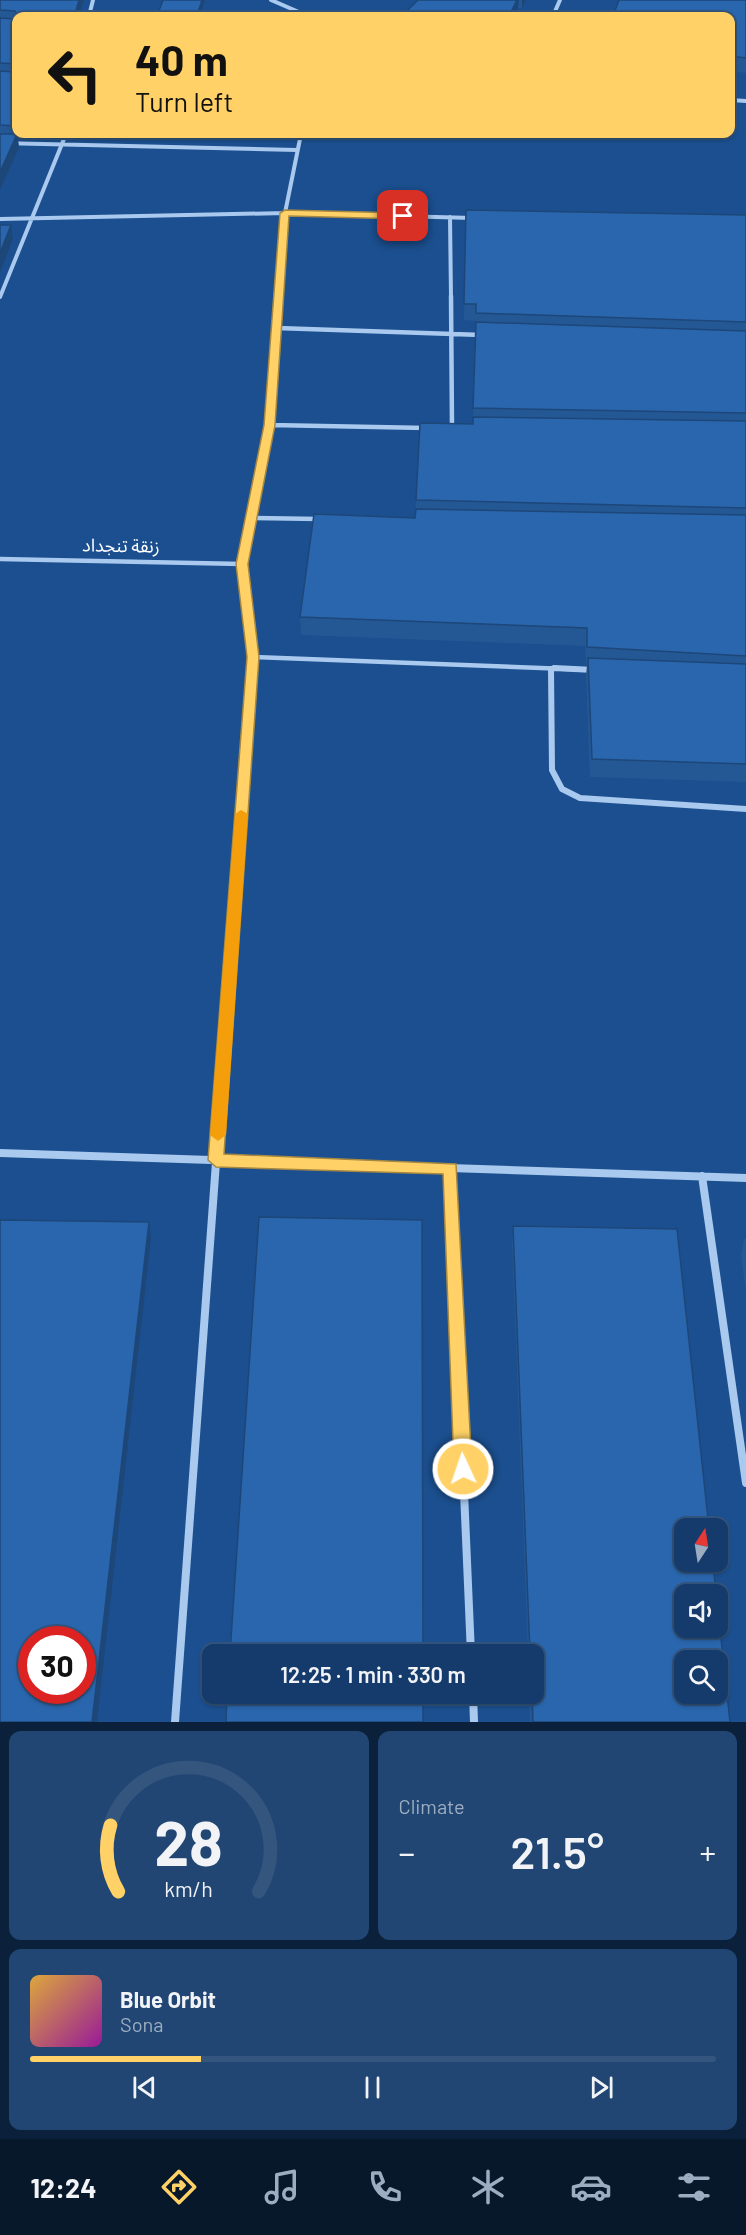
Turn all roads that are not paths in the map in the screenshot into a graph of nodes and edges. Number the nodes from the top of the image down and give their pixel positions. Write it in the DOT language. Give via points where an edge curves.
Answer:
graph roads {
  1 [pos="271,0"];
  2 [pos="278,1"];
  3 [pos="507,10"];
  4 [pos="300,12"];
  5 [pos="522,12"];
  6 [pos="65,138"];
  7 [pos="300,138"];
  8 [pos="0,143"];
  9 [pos="62,145"];
  10 [pos="297,150"];
  11 [pos="285,213"];
  12 [pos="450,217"];
  13 [pos="486,218"];
  14 [pos="0,219"];
  15 [pos="33,220"];
  16 [pos="0,296"];
  17 [pos="277,328"];
  18 [pos="452,334"];
  19 [pos="487,335"];
  20 [pos="270,425"];
  21 [pos="430,428"];
  22 [pos="441,429"];
  23 [pos="452,429"];
  24 [pos="464,429"];
  25 [pos="251,518"];
  26 [pos="322,520"];
  27 [pos="0,559"];
  28 [pos="242,564"];
  29 [pos="253,657"];
  30 [pos="550,669"];
  31 [pos="597,671"];
  32 [pos="746,809"];
  33 [pos="0,1153"];
  34 [pos="216,1160"];
  35 [pos="450,1168"];
  36 [pos="702,1176"];
  37 [pos="746,1178"];
  38 [pos="746,1483"];
  39 [pos="471,1644"];
  40 [pos="473,1704"];
  41 [pos="175,1722"];
  42 [pos="474,1722"];
  1 -- 2 [label="street"];
  2 -- 4 [label="street"];
  3 -- 5 [label="street"];
  6 -- 9 [label="street"];
  7 -- 10 [label="street"];
  8 -- 9 [label="street"];
  9 -- 10 [label="street"];
  9 -- 15 [label="street"];
  10 -- 11 [label="street"];
  11 -- 12 [label="street"];
  11 -- 15 [label="street"];
  11 -- 17 [label="street"];
  12 -- 13 [label="street"];
  12 -- 18 [label="street"];
  14 -- 15 [label="street"];
  15 -- 16 [label="street"];
  17 -- 18 [label="street"];
  17 -- 20 [label="street"];
  18 -- 19 [label="street"];
  18 -- 23 [label="street"];
  20 -- 21 [label="street"];
  20 -- 25 [label="street"];
  22 -- 23 [label="street"];
  23 -- 24 [label="street"];
  25 -- 26 [label="street"];
  25 -- 28 [label="street"];
  27 -- 28 [label="street, زنقة تنجداد"];
  28 -- 29 [label="street"];
  29 -- 30 [label="street"];
  29 -- 34 [label="street"];
  30 -- 31 [label="street"];
  30 -- 32 [label="street" via="552,770 562,789 580,798"];
  33 -- 34 [label="street"];
  34 -- 35 [label="street"];
  34 -- 41 [label="street"];
  35 -- 36 [label="street"];
  35 -- 39 [label="street"];
  36 -- 37 [label="street"];
  36 -- 38 [label="street"];
  40 -- 42 [label="street"];
}
